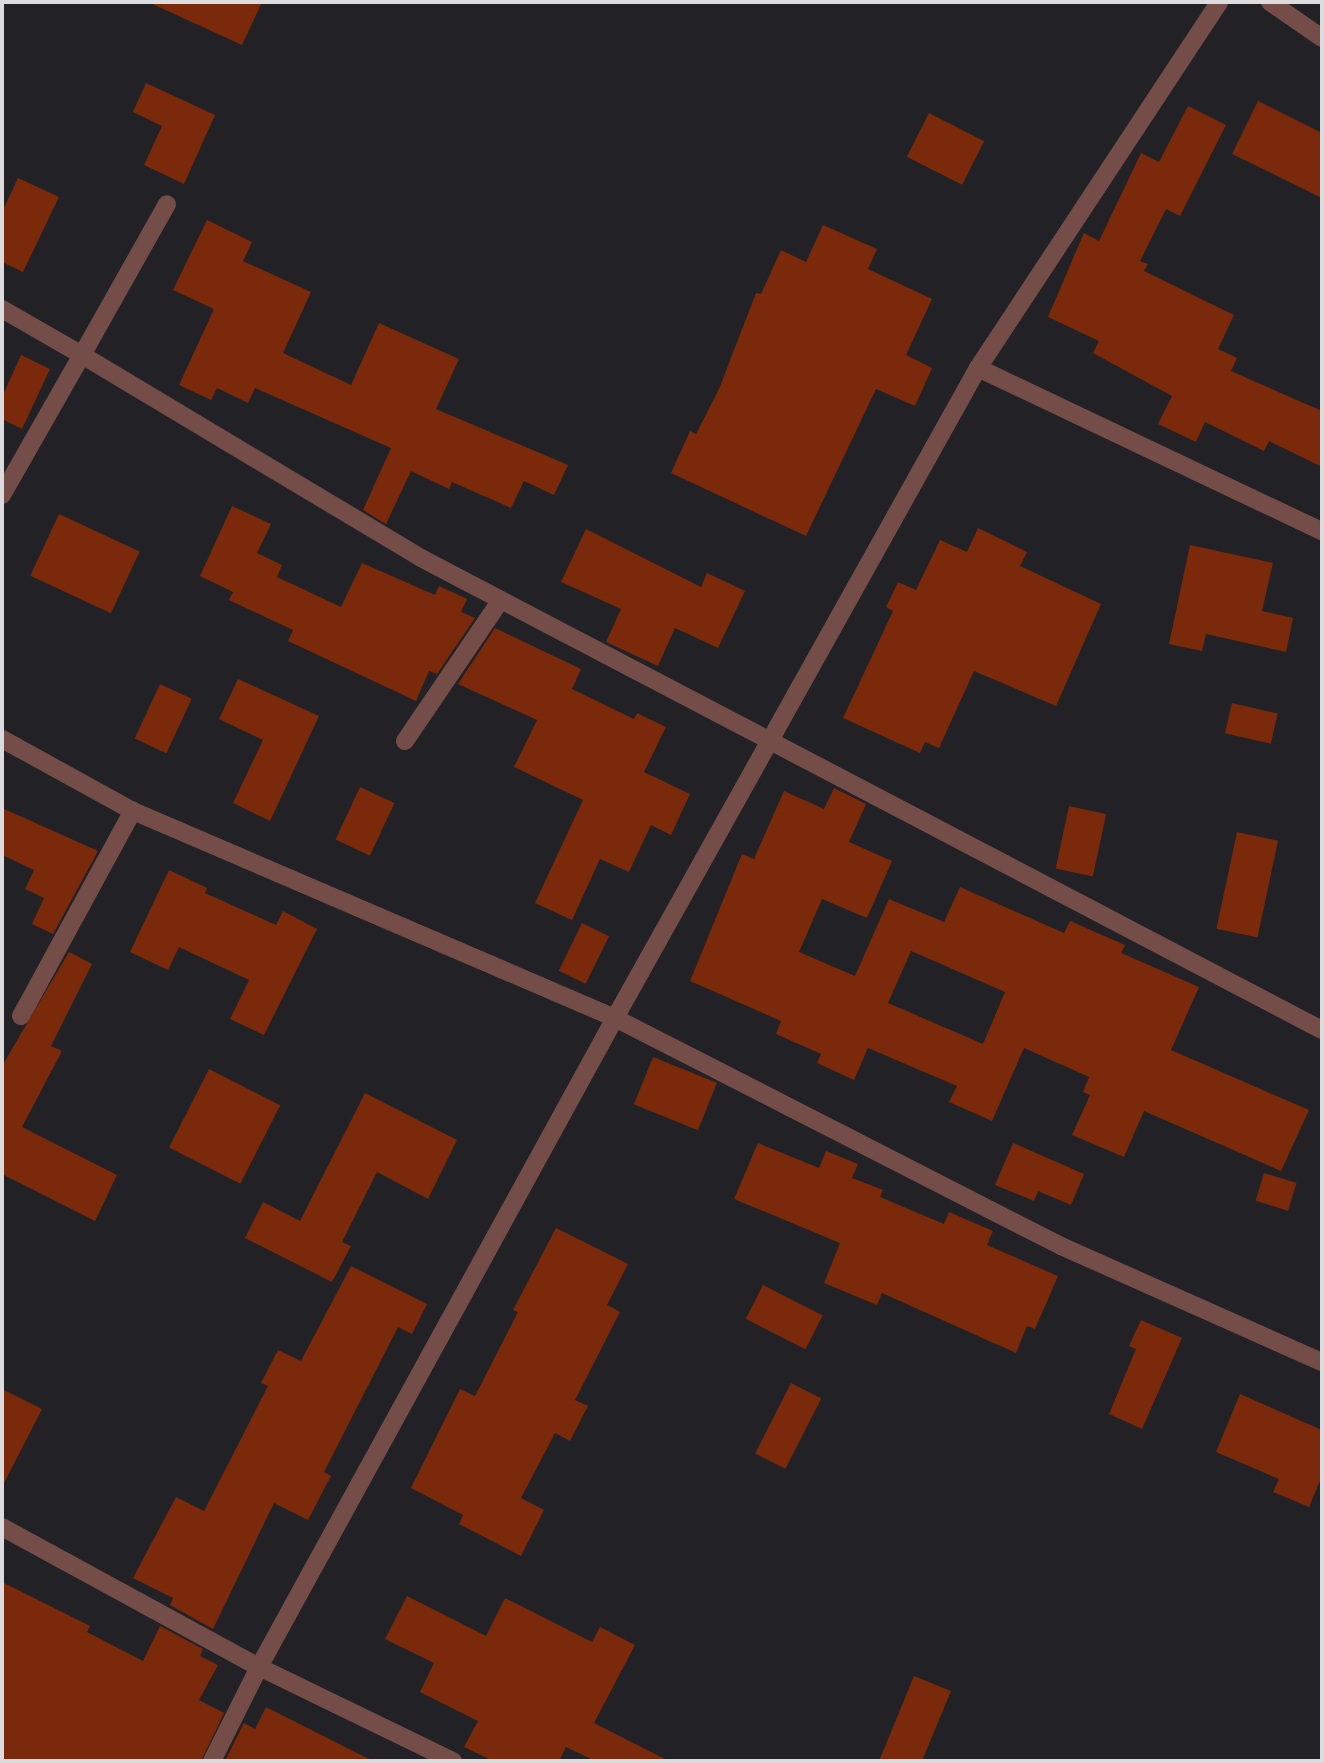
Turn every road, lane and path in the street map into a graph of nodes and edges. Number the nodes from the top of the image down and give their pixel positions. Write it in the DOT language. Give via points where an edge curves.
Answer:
graph roads {
  1 [pos="1219,2"];
  2 [pos="1270,2"];
  3 [pos="1322,38"];
  4 [pos="167,204"];
  5 [pos="2,309"];
  6 [pos="82,355"];
  7 [pos="978,368"];
  8 [pos="2,495"];
  9 [pos="1322,531"];
  10 [pos="500,601"];
  11 [pos="769,737"];
  12 [pos="2,739"];
  13 [pos="405,741"];
  14 [pos="133,811"];
  15 [pos="21,1016"];
  16 [pos="615,1018"];
  17 [pos="1322,1030"];
  18 [pos="1322,1362"];
  19 [pos="2,1527"];
  20 [pos="259,1667"];
  21 [pos="212,1761"];
  22 [pos="453,1761"];
  1 -- 7 [label="street"];
  2 -- 3 [label="street"];
  4 -- 6 [label="street"];
  5 -- 6 [label="street"];
  6 -- 8 [label="street"];
  6 -- 10 [label="street"];
  7 -- 9 [label="street"];
  7 -- 11 [label="street"];
  10 -- 11 [label="street"];
  10 -- 13 [label="street"];
  11 -- 16 [label="street"];
  11 -- 17 [label="street"];
  12 -- 14 [label="street"];
  14 -- 15 [label="street"];
  14 -- 16 [label="street"];
  16 -- 18 [label="street" via="1061,1246"];
  16 -- 20 [label="street"];
  19 -- 20 [label="street"];
  20 -- 21 [label="street"];
  20 -- 22 [label="street"];
}
